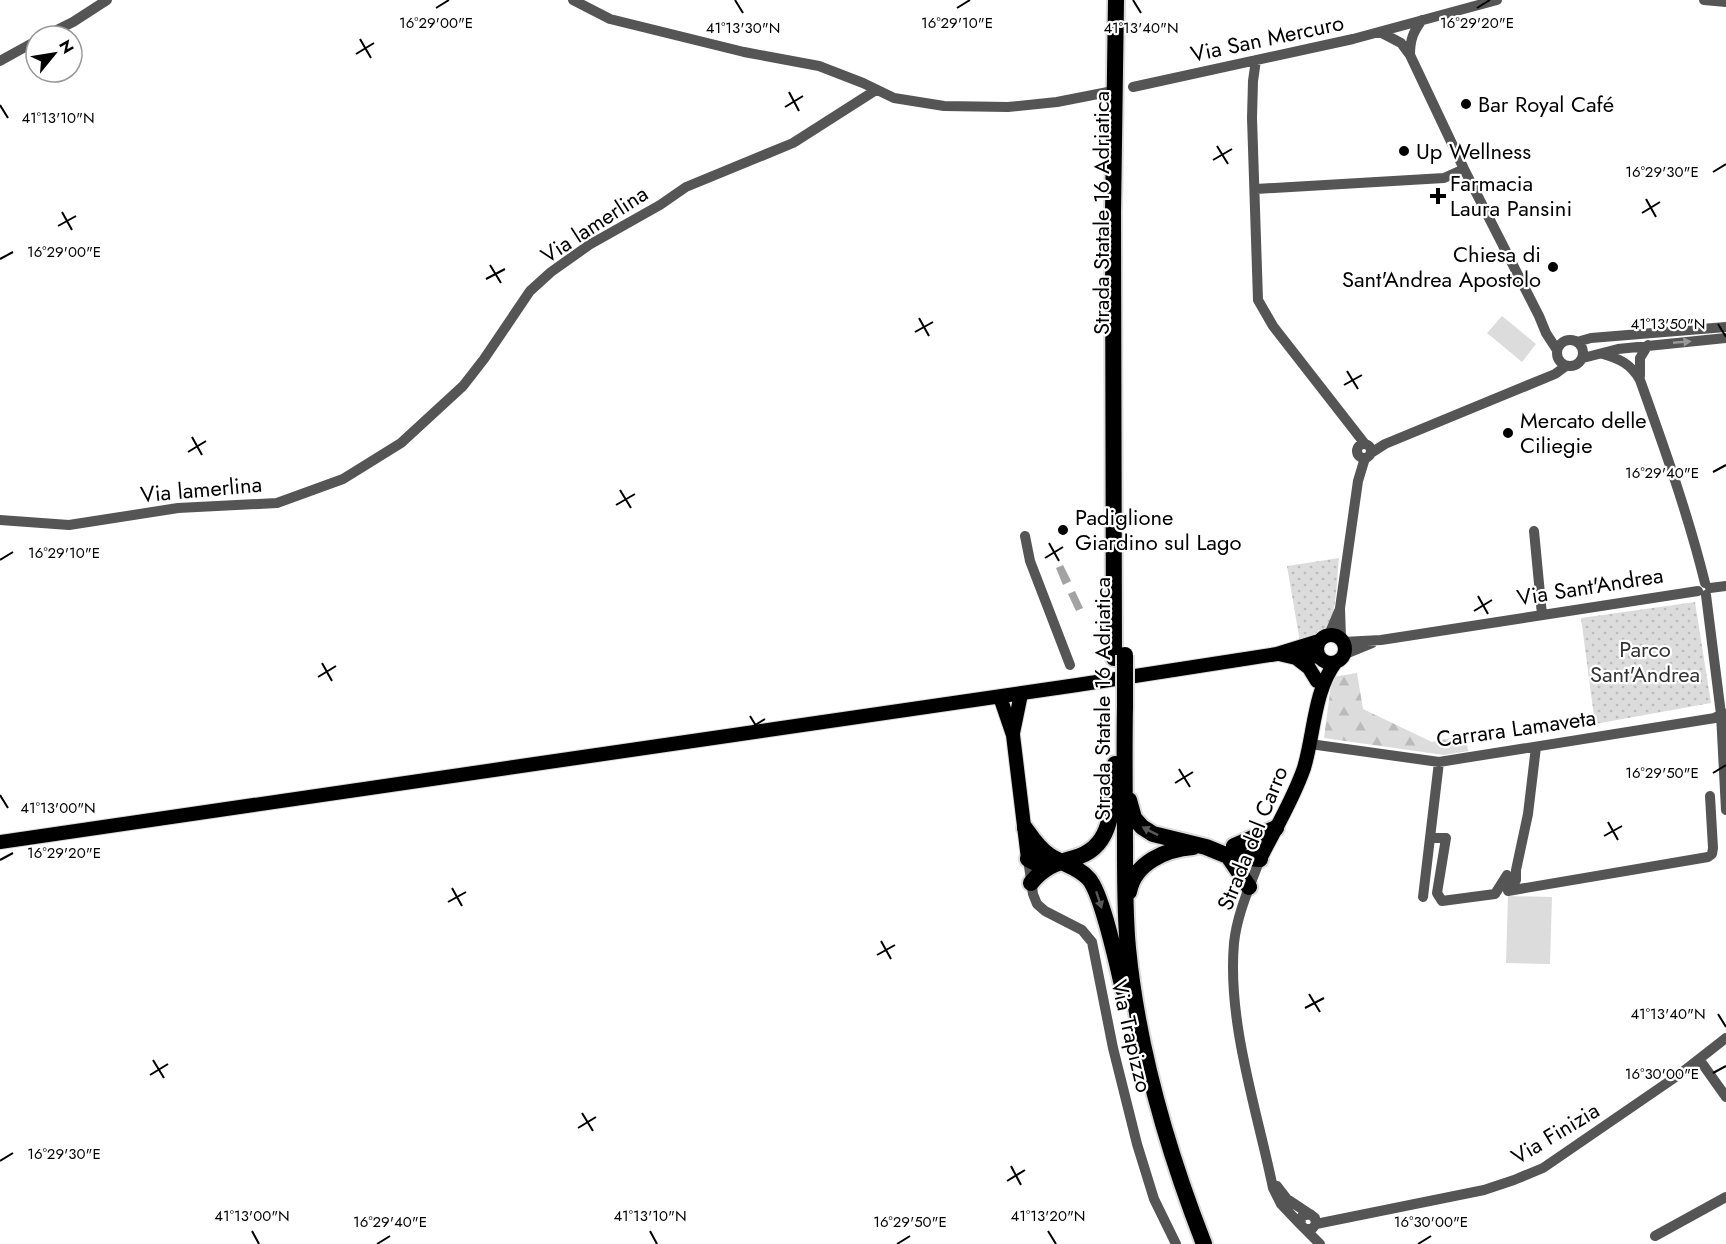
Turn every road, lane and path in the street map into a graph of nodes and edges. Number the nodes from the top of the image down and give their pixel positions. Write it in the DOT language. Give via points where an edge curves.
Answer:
graph roads {
  1 [pos="107,0"];
  2 [pos="573,0"];
  3 [pos="1116,0"];
  4 [pos="1123,0"];
  5 [pos="1497,0"];
  6 [pos="1704,0"];
  7 [pos="1480,2"];
  8 [pos="1726,3"];
  9 [pos="1422,20"];
  10 [pos="69,24"];
  11 [pos="1402,26"];
  12 [pos="1380,32"];
  13 [pos="1405,42"];
  14 [pos="24,47"];
  15 [pos="1256,60"];
  16 [pos="0,61"];
  17 [pos="1133,87"];
  18 [pos="876,90"];
  19 [pos="1108,92"];
  20 [pos="1464,168"];
  21 [pos="1256,189"];
  22 [pos="1539,316"];
  23 [pos="1726,327"];
  24 [pos="1726,338"];
  25 [pos="1565,341"];
  26 [pos="1577,342"];
  27 [pos="1648,345"];
  28 [pos="1557,353"];
  29 [pos="1603,354"];
  30 [pos="1583,358"];
  31 [pos="1566,366"];
  32 [pos="1540,379"];
  33 [pos="1640,380"];
  34 [pos="1364,450"];
  35 [pos="0,520"];
  36 [pos="1534,531"];
  37 [pos="1025,536"];
  38 [pos="1726,586"];
  39 [pos="1705,589"];
  40 [pos="1340,608"];
  41 [pos="1542,615"];
  42 [pos="1341,621"];
  43 [pos="1359,640"];
  44 [pos="1381,640"];
  45 [pos="1335,646"];
  46 [pos="1277,654"];
  47 [pos="1119,656"];
  48 [pos="1296,658"];
  49 [pos="1320,658"];
  50 [pos="1070,665"];
  51 [pos="1317,681"];
  52 [pos="1021,694"];
  53 [pos="1000,697"];
  54 [pos="1320,699"];
  55 [pos="1723,714"];
  56 [pos="1013,735"];
  57 [pos="1311,744"];
  58 [pos="1536,747"];
  59 [pos="1439,762"];
  60 [pos="1119,765"];
  61 [pos="1710,796"];
  62 [pos="1726,810"];
  63 [pos="1024,828"];
  64 [pos="1276,828"];
  65 [pos="1430,838"];
  66 [pos="0,842"];
  67 [pos="1206,846"];
  68 [pos="1231,851"];
  69 [pos="1028,859"];
  70 [pos="1260,859"];
  71 [pos="1052,860"];
  72 [pos="1507,875"];
  73 [pos="1031,883"];
  74 [pos="1249,887"];
  75 [pos="1423,897"];
  76 [pos="1126,911"];
  77 [pos="1123,989"];
  78 [pos="1726,1038"];
  79 [pos="1699,1059"];
  80 [pos="1726,1097"];
  81 [pos="1726,1197"];
  82 [pos="1310,1222"];
  83 [pos="1655,1236"];
  84 [pos="1176,1244"];
  85 [pos="1194,1244"];
  86 [pos="1204,1244"];
  87 [pos="1322,1244"];
  1 -- 10 [label="street"];
  2 -- 18 [label="street" via="610,20 819,66"];
  3 -- 47 [label="highway, Strada Statale 16 Adriatica" via="1113,213"];
  4 -- 47 [label="highway, Strada Statale 16 Adriatica"];
  5 -- 7 [label="street, Via San Mercuro"];
  6 -- 8 [label="street"];
  7 -- 9 [label="street, Via San Mercuro"];
  9 -- 11 [label="street, Via San Mercuro"];
  9 -- 13 [label="street"];
  11 -- 12 [label="street, Via San Mercuro"];
  11 -- 13 [label="street" via="1399,34"];
  12 -- 13 [label="street"];
  12 -- 15 [label="street, Via San Mercuro"];
  13 -- 20 [label="street"];
  14 -- 16 [label="street"];
  15 -- 17 [label="street, Via San Mercuro"];
  15 -- 21 [label="street" via="1252,109"];
  18 -- 19 [label="street" via="894,99 944,106 1008,107"];
  18 -- 35 [label="street, Via lamerlina" via="793,143 686,187 589,244 530,291 463,386 401,443 343,479 277,503 178,508 69,525"];
  20 -- 21 [label="street" via="1444,178"];
  20 -- 22 [label="street"];
  21 -- 34 [label="street" via="1258,300"];
  22 -- 25 [label="street" via="1550,331"];
  22 -- 28 [label="street"];
  23 -- 26 [label="street"];
  27 -- 24 [label="street, one-way"];
  25 -- 26 [label="street"];
  25 -- 28 [label="street"];
  26 -- 30 [label="street" via="1583,349"];
  27 -- 29 [label="street"];
  27 -- 33 [label="street" via="1640,358"];
  28 -- 31 [label="street"];
  28 -- 32 [label="street" via="1552,370"];
  29 -- 30 [label="street"];
  29 -- 33 [label="street" via="1626,363"];
  30 -- 31 [label="street" via="1578,364"];
  31 -- 32 [label="street"];
  32 -- 34 [label="street"];
  33 -- 39 [label="street" via="1669,459"];
  34 -- 40 [label="street, Strada del Carro"];
  36 -- 41 [label="street"];
  37 -- 50 [label="street" via="1030,561"];
  38 -- 39 [label="street, Via Sant'Andrea"];
  39 -- 41 [label="street, Via Sant'Andrea"];
  39 -- 55 [label="street"];
  40 -- 42 [label="street, Strada del Carro"];
  40 -- 45 [label="street, Strada del Carro"];
  41 -- 44 [label="street, Via Sant'Andrea"];
  42 -- 43 [label="street"];
  42 -- 45 [label="street, Strada del Carro"];
  43 -- 44 [label="street, Via Sant'Andrea"];
  43 -- 45 [label="street, Via Sant'Andrea"];
  44 -- 45 [label="street, Via Sant'Andrea"];
  45 -- 46 [label="main road, Via Sant'Andrea"];
  45 -- 49 [label="main road" via="1317,649"];
  45 -- 54 [label="main road, Strada del Carro"];
  46 -- 48 [label="main road, Via Sant'Andrea"];
  46 -- 52 [label="main road, Via Sant'Andrea"];
  47 -- 60 [label="highway, Strada Statale 16 Adriatica"];
  48 -- 49 [label="main road, Via Sant'Andrea"];
  48 -- 51 [label="main road"];
  49 -- 51 [label="main road, Strada del Carro"];
  51 -- 54 [label="main road, Strada del Carro"];
  52 -- 53 [label="main road, Via Sant'Andrea"];
  52 -- 56 [label="main road"];
  53 -- 56 [label="main road"];
  53 -- 66 [label="main road, Via Sant'Andrea"];
  54 -- 57 [label="main road, Strada del Carro"];
  55 -- 58 [label="street, Carrara Lamaveta"];
  55 -- 62 [label="street"];
  56 -- 63 [label="main road"];
  57 -- 59 [label="street, Carrara Lamaveta"];
  57 -- 64 [label="main road, Strada del Carro" via="1295,793"];
  58 -- 59 [label="street, Carrara Lamaveta"];
  58 -- 61 [label="street" via="1516,880 1508,891 1708,856 1713,848"];
  59 -- 65 [label="street"];
  67 -- 60 [label="highway, one-way" via="1153,834 1142,827 1134,818"];
  60 -- 71 [label="highway" via="1102,840 1087,854"];
  60 -- 76 [label="highway, Strada Statale 16 Adriatica"];
  60 -- 77 [label="highway, Strada Statale 16 Adriatica" via="1116,912"];
  63 -- 69 [label="main road"];
  63 -- 71 [label="highway"];
  64 -- 68 [label="highway"];
  64 -- 70 [label="main road, Strada del Carro"];
  65 -- 72 [label="street" via="1446,838 1437,893 1442,902 1495,894"];
  65 -- 75 [label="street"];
  67 -- 68 [label="highway"];
  67 -- 76 [label="highway" via="1180,848 1143,866 1131,881"];
  68 -- 70 [label="highway"];
  68 -- 74 [label="highway"];
  69 -- 71 [label="highway"];
  69 -- 73 [label="street, Via Trapizzo"];
  70 -- 74 [label="street, Strada del Carro"];
  71 -- 73 [label="highway"];
  71 -- 77 [label="highway, one-way" via="1080,871 1095,889"];
  73 -- 84 [label="street, Via Trapizzo" via="1037,904 1082,930 1092,942 1137,1144 1154,1199"];
  74 -- 82 [label="street, Strada del Carro" via="1235,941 1234,989 1245,1065 1269,1170 1287,1199"];
  76 -- 86 [label="highway, Strada Statale 16 Adriatica" via="1133,988 1148,1068 1163,1127"];
  77 -- 85 [label="highway, Strada Statale 16 Adriatica" via="1154,1130"];
  78 -- 79 [label="street, Via Finizia"];
  79 -- 80 [label="street"];
  79 -- 82 [label="street, Via Finizia" via="1543,1168 1484,1190"];
  81 -- 83 [label="street"];
  82 -- 87 [label="street, Strada del Carro"];
}
